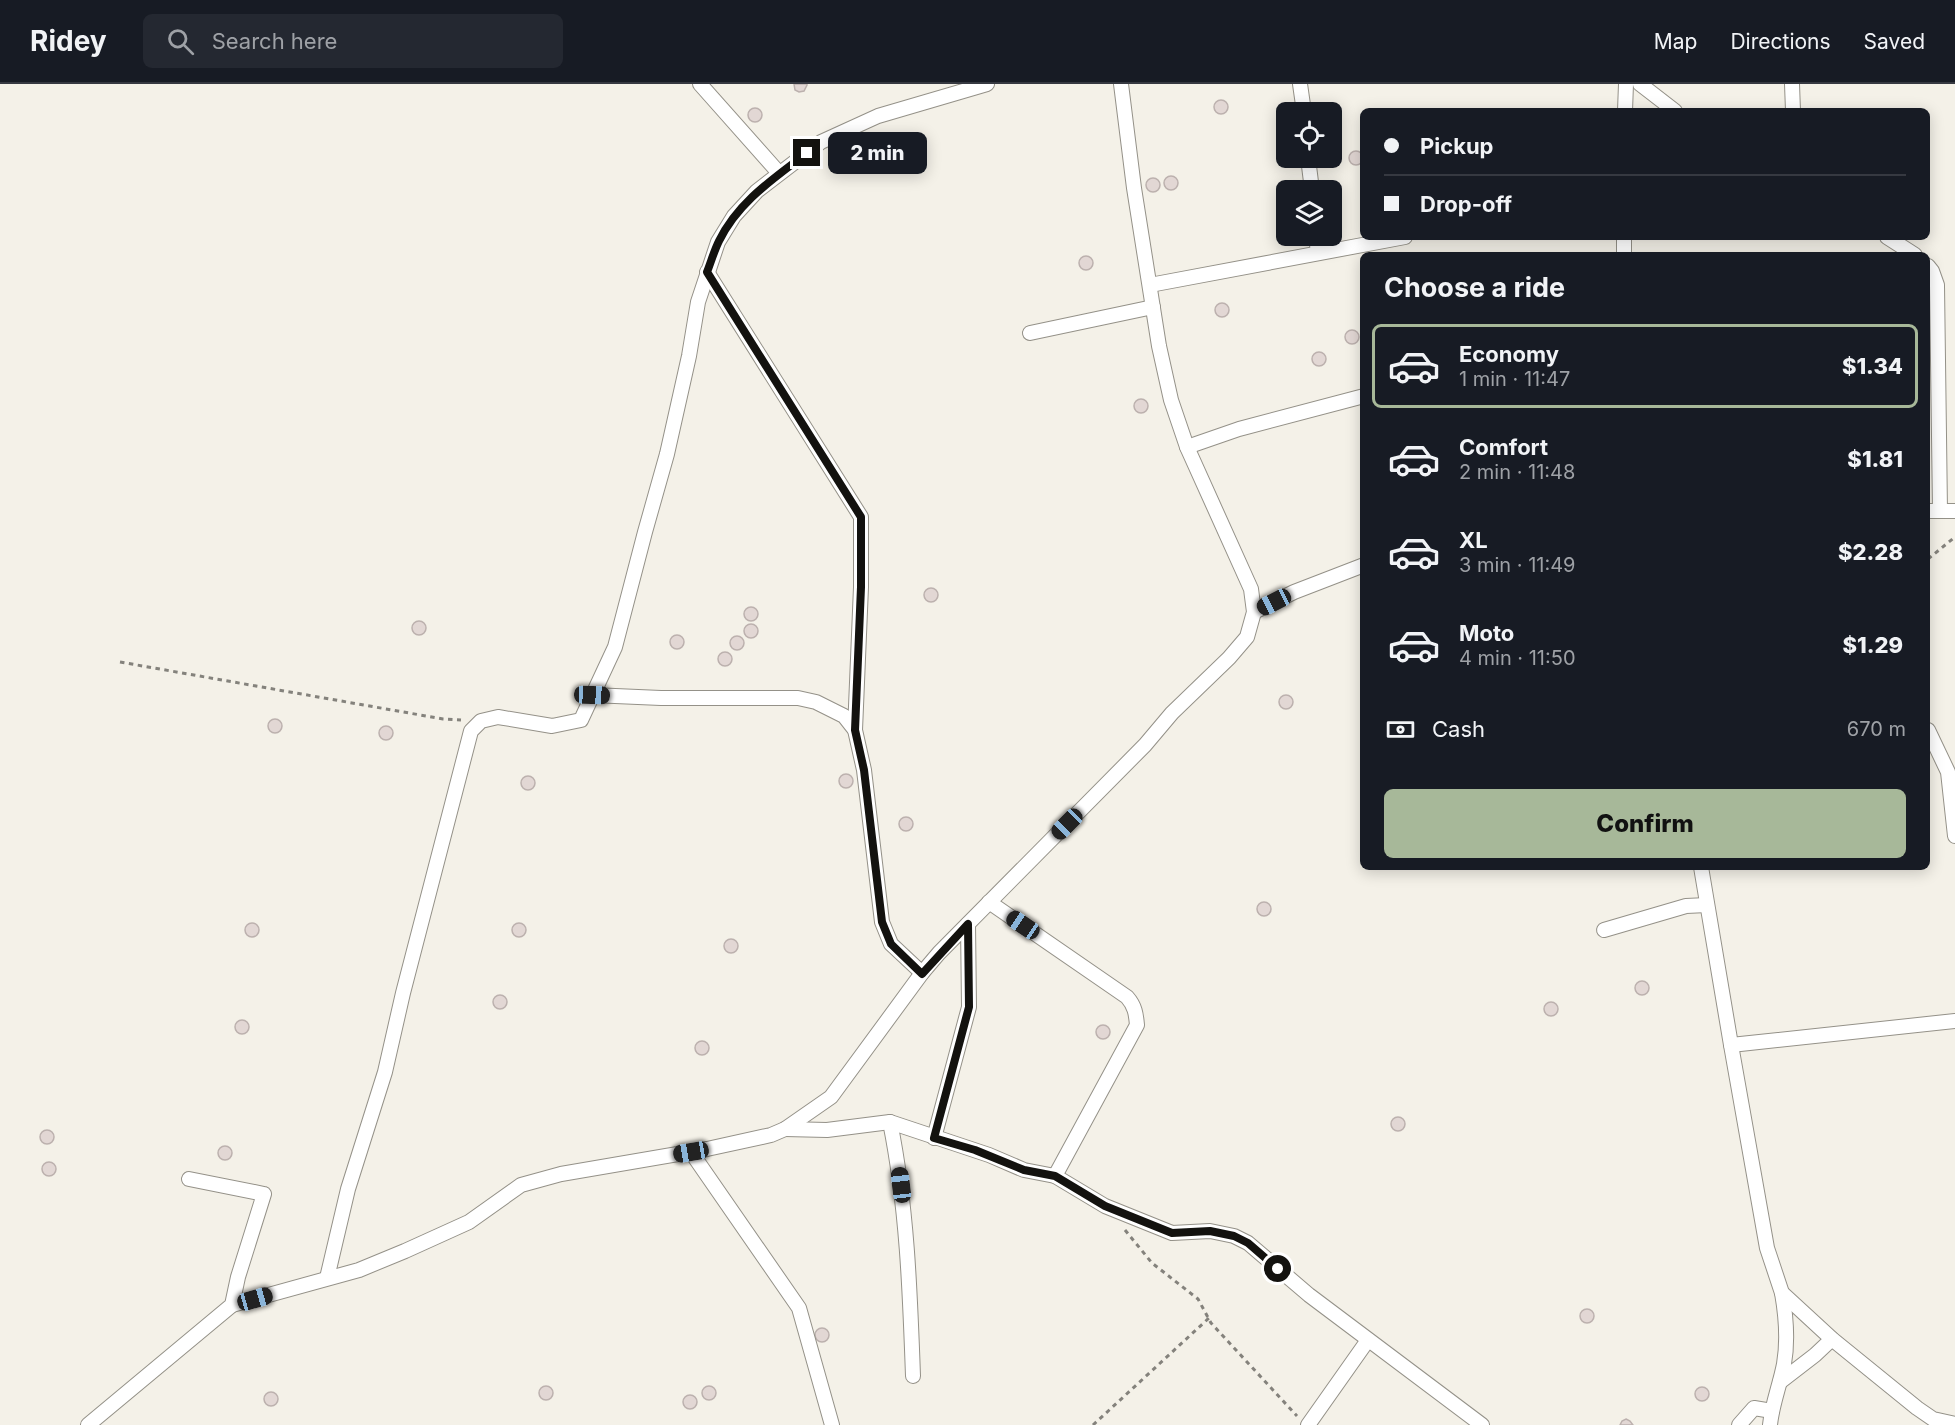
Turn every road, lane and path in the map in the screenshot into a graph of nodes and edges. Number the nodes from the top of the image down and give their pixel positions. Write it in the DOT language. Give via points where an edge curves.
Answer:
graph roads {
  1 [pos="700,84"];
  2 [pos="987,84"];
  3 [pos="1121,84"];
  4 [pos="1300,84"];
  5 [pos="1626,84"];
  6 [pos="1640,84"];
  7 [pos="1792,84"];
  8 [pos="1303,102"];
  9 [pos="1625,108"];
  10 [pos="1671,108"];
  11 [pos="1793,108"];
  12 [pos="779,174"];
  13 [pos="1389,240"];
  14 [pos="1892,240"];
  15 [pos="1317,246"];
  16 [pos="1910,252"];
  17 [pos="1318,253"];
  18 [pos="1930,268"];
  19 [pos="707,272"];
  20 [pos="1150,285"];
  21 [pos="1153,307"];
  22 [pos="1030,333"];
  23 [pos="1360,397"];
  24 [pos="1187,447"];
  25 [pos="1955,510"];
  26 [pos="1934,511"];
  27 [pos="1955,537"];
  28 [pos="1930,556"];
  29 [pos="1360,567"];
  30 [pos="1254,612"];
  31 [pos="120,662"];
  32 [pos="592,695"];
  33 [pos="481,721"];
  34 [pos="855,730"];
  35 [pos="1930,734"];
  36 [pos="1955,836"];
  37 [pos="1701,870"];
  38 [pos="989,902"];
  39 [pos="1707,904"];
  40 [pos="968,924"];
  41 [pos="1604,930"];
  42 [pos="922,974"];
  43 [pos="1955,1021"];
  44 [pos="1731,1045"];
  45 [pos="890,1122"];
  46 [pos="785,1129"];
  47 [pos="934,1138"];
  48 [pos="691,1152"];
  49 [pos="1055,1176"];
  50 [pos="189,1179"];
  51 [pos="1105,1206"];
  52 [pos="327,1278"];
  53 [pos="1782,1293"];
  54 [pos="232,1305"];
  55 [pos="1209,1318"];
  56 [pos="1832,1339"];
  57 [pos="1368,1340"];
  58 [pos="913,1376"];
  59 [pos="1780,1382"];
  60 [pos="1771,1418"];
  61 [pos="1302,1421"];
  62 [pos="1955,1424"];
  63 [pos="88,1425"];
  64 [pos="832,1425"];
  65 [pos="1093,1425"];
  66 [pos="1482,1425"];
  67 [pos="1739,1425"];
  1 -- 12 [label="street"];
  2 -- 12 [label="street" via="878,116 821,142"];
  3 -- 20 [label="street"];
  4 -- 8 [label="street"];
  5 -- 9 [label="street"];
  6 -- 10 [label="street"];
  7 -- 11 [label="street"];
  12 -- 19 [label="street" via="734,216 718,242"];
  13 -- 17 [label="street"];
  14 -- 16 [label="street"];
  15 -- 17 [label="street"];
  17 -- 20 [label="street"];
  18 -- 26 [label="street" via="1937,285"];
  19 -- 32 [label="street" via="667,454 615,646"];
  19 -- 34 [label="street" via="861,517"];
  20 -- 21 [label="street"];
  21 -- 22 [label="street"];
  21 -- 24 [label="street" via="1171,400"];
  23 -- 24 [label="street"];
  24 -- 30 [label="street" via="1251,589"];
  25 -- 26 [label="street"];
  27 -- 28 [label="path"];
  29 -- 30 [label="street"];
  30 -- 38 [label="street" via="1247,637 1230,658"];
  31 -- 33 [label="path" via="443,719"];
  32 -- 33 [label="street" via="581,720 552,726 498,717"];
  32 -- 34 [label="street" via="798,698 844,716"];
  33 -- 52 [label="street" via="471,731 385,1072 348,1189"];
  34 -- 42 [label="street" via="864,770 882,922 891,944"];
  35 -- 36 [label="street" via="1948,771"];
  37 -- 39 [label="street"];
  38 -- 40 [label="street"];
  38 -- 49 [label="street" via="1127,997 1136,1014 1137,1025"];
  39 -- 41 [label="street" via="1686,906"];
  39 -- 44 [label="street"];
  40 -- 42 [label="street"];
  40 -- 47 [label="street" via="969,1007"];
  42 -- 46 [label="street" via="831,1097"];
  43 -- 44 [label="street"];
  44 -- 53 [label="street" via="1767,1248"];
  45 -- 46 [label="street" via="827,1130"];
  45 -- 47 [label="street"];
  45 -- 58 [label="street" via="908,1247"];
  46 -- 48 [label="street"];
  47 -- 49 [label="street" via="1024,1170"];
  48 -- 52 [label="street" via="561,1174 521,1185 469,1222 359,1270"];
  48 -- 64 [label="street" via="799,1308"];
  49 -- 51 [label="street"];
  50 -- 54 [label="street" via="264,1194"];
  51 -- 55 [label="path" via="1152,1263 1198,1299"];
  51 -- 57 [label="street" via="1172,1233 1210,1231 1248,1243"];
  52 -- 54 [label="street"];
  53 -- 56 [label="street"];
  53 -- 59 [label="street" via="1786,1335"];
  54 -- 63 [label="street"];
  55 -- 61 [label="path"];
  55 -- 65 [label="path"];
  56 -- 59 [label="street"];
  56 -- 62 [label="street" via="1933,1419"];
  57 -- 61 [label="street"];
  57 -- 66 [label="street"];
  59 -- 60 [label="street"];
  60 -- 67 [label="street" via="1754,1408"];
}
